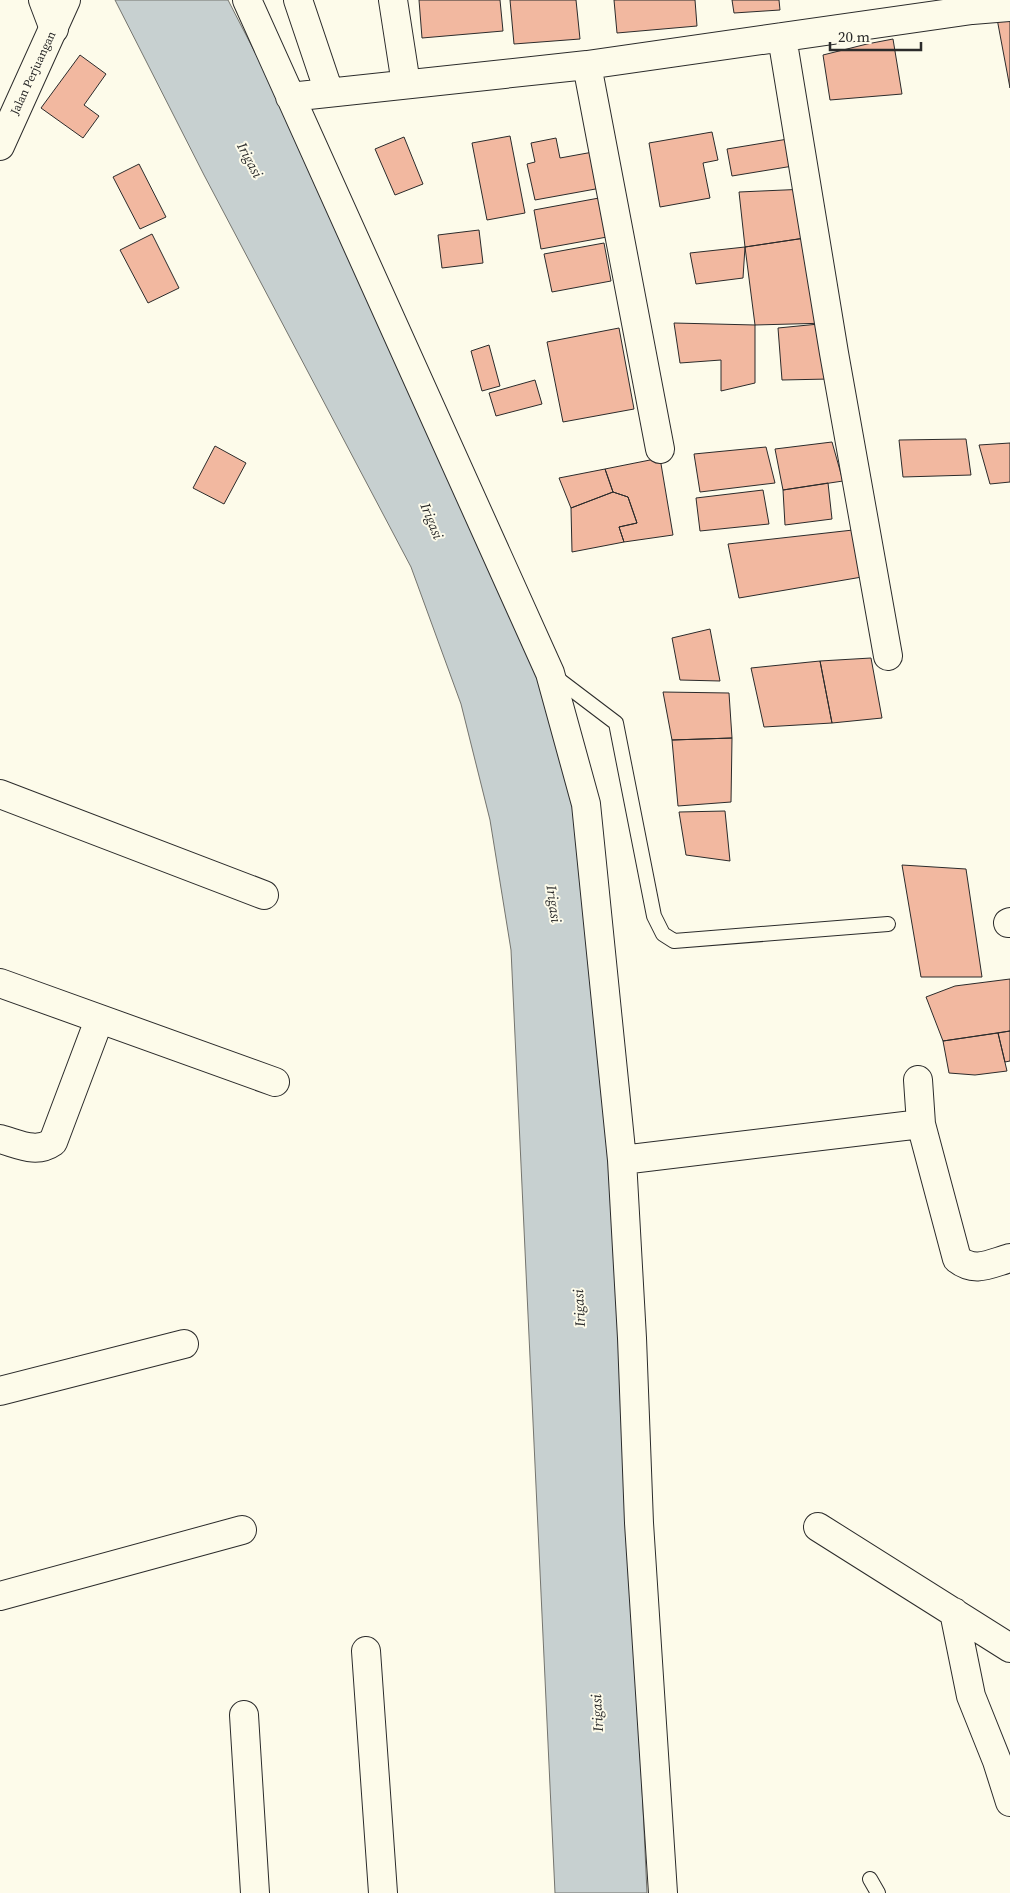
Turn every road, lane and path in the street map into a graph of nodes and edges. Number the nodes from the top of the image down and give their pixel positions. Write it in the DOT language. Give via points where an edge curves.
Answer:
graph roads {
  1 [pos="42,0"];
  2 [pos="248,0"];
  3 [pos="298,0"];
  4 [pos="392,0"];
  5 [pos="971,5"];
  6 [pos="1010,7"];
  7 [pos="59,18"];
  8 [pos="782,37"];
  9 [pos="587,65"];
  10 [pos="406,84"];
  11 [pos="329,92"];
  12 [pos="290,97"];
  13 [pos="0,146"];
  14 [pos="660,449"];
  15 [pos="888,656"];
  16 [pos="550,673"];
  17 [pos="0,794"];
  18 [pos="264,895"];
  19 [pos="888,924"];
  20 [pos="0,982"];
  21 [pos="99,1020"];
  22 [pos="918,1080"];
  23 [pos="275,1082"];
  24 [pos="921,1124"];
  25 [pos="0,1139"];
  26 [pos="622,1160"];
  27 [pos="1010,1258"];
  28 [pos="184,1344"];
  29 [pos="0,1391"];
  30 [pos="818,1526"];
  31 [pos="242,1530"];
  32 [pos="0,1596"];
  33 [pos="954,1612"];
  34 [pos="1010,1648"];
  35 [pos="366,1651"];
  36 [pos="244,1715"];
  37 [pos="1010,1802"];
  38 [pos="870,1879"];
  39 [pos="255,1893"];
  40 [pos="383,1893"];
  41 [pos="663,1893"];
  42 [pos="878,1893"];
  1 -- 7 [label="street"];
  2 -- 12 [label="street"];
  3 -- 11 [label="street"];
  4 -- 10 [label="street"];
  5 -- 6 [label="street"];
  5 -- 8 [label="street"];
  7 -- 13 [label="street, Jalan Perjuangan"];
  8 -- 9 [label="street"];
  8 -- 15 [label="street"];
  9 -- 10 [label="street"];
  9 -- 14 [label="street"];
  10 -- 11 [label="street"];
  11 -- 12 [label="street"];
  12 -- 16 [label="street"];
  16 -- 19 [label="lane" via="616,722 654,916 663,934 674,940"];
  16 -- 26 [label="street" via="586,804"];
  17 -- 18 [label="street"];
  20 -- 21 [label="street"];
  21 -- 23 [label="street"];
  21 -- 25 [label="street" via="53,1142 45,1148 36,1149"];
  22 -- 24 [label="street"];
  24 -- 26 [label="street"];
  24 -- 27 [label="street" via="956,1259 973,1268"];
  26 -- 41 [label="street" via="639,1523"];
  28 -- 29 [label="street"];
  30 -- 33 [label="street"];
  31 -- 32 [label="street"];
  33 -- 34 [label="street"];
  33 -- 37 [label="street" via="971,1696"];
  35 -- 40 [label="street"];
  36 -- 39 [label="street"];
  38 -- 42 [label="lane"];
}
